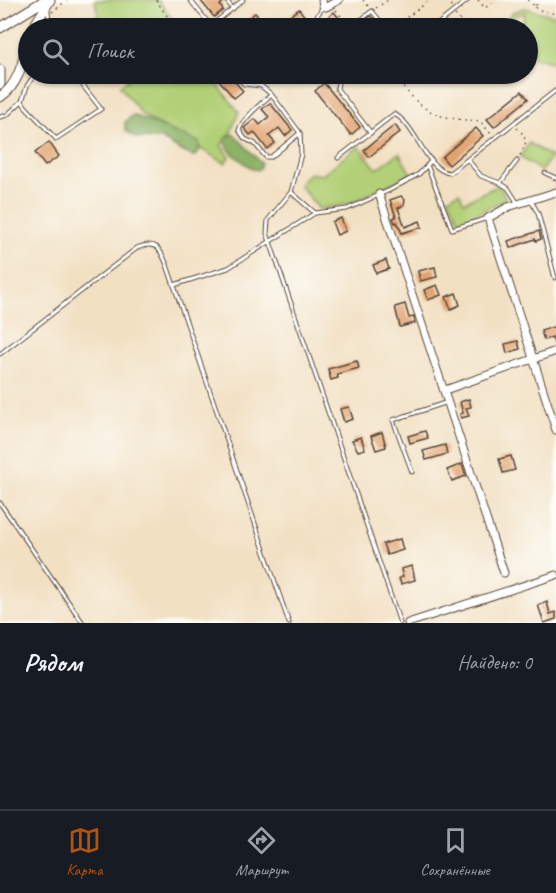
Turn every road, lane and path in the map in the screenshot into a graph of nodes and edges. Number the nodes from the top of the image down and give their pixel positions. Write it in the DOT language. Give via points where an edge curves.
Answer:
graph roads {
  1 [pos="67,0"];
  2 [pos="156,0"];
  3 [pos="190,0"];
  4 [pos="226,0"];
  5 [pos="243,0"];
  6 [pos="339,0"];
  7 [pos="363,0"];
  8 [pos="388,0"];
  9 [pos="430,0"];
  10 [pos="447,0"];
  11 [pos="468,0"];
  12 [pos="478,0"];
  13 [pos="496,0"];
  14 [pos="528,0"];
  15 [pos="537,0"];
  16 [pos="47,1"];
  17 [pos="322,3"];
  18 [pos="536,7"];
  19 [pos="334,8"];
  20 [pos="233,9"];
  21 [pos="372,11"];
  22 [pos="454,12"];
  23 [pos="556,14"];
  24 [pos="48,15"];
  25 [pos="38,18"];
  26 [pos="49,18"];
  27 [pos="168,18"];
  28 [pos="205,18"];
  29 [pos="221,18"];
  30 [pos="315,18"];
  31 [pos="342,18"];
  32 [pos="363,18"];
  33 [pos="378,18"];
  34 [pos="406,18"];
  35 [pos="447,18"];
  36 [pos="459,18"];
  37 [pos="0,28"];
  38 [pos="0,70"];
  39 [pos="18,73"];
  40 [pos="0,84"];
  41 [pos="28,84"];
  42 [pos="82,84"];
  43 [pos="244,84"];
  44 [pos="338,84"];
  45 [pos="400,84"];
  46 [pos="261,86"];
  47 [pos="555,92"];
  48 [pos="271,94"];
  49 [pos="0,97"];
  50 [pos="22,101"];
  51 [pos="0,117"];
  52 [pos="513,124"];
  53 [pos="300,133"];
  54 [pos="371,133"];
  55 [pos="496,138"];
  56 [pos="338,158"];
  57 [pos="432,160"];
  58 [pos="468,160"];
  59 [pos="517,161"];
  60 [pos="427,165"];
  61 [pos="545,173"];
  62 [pos="556,178"];
  63 [pos="500,183"];
  64 [pos="291,192"];
  65 [pos="556,192"];
  66 [pos="379,194"];
  67 [pos="531,200"];
  68 [pos="518,204"];
  69 [pos="315,213"];
  70 [pos="488,218"];
  71 [pos="269,242"];
  72 [pos="555,278"];
  73 [pos="174,285"];
  74 [pos="556,351"];
  75 [pos="0,354"];
  76 [pos="532,359"];
  77 [pos="445,390"];
  78 [pos="449,402"];
  79 [pos="556,430"];
  80 [pos="412,472"];
  81 [pos="0,503"];
  82 [pos="504,573"];
  83 [pos="556,575"];
  84 [pos="82,623"];
  85 [pos="289,623"];
  86 [pos="400,623"];
  87 [pos="408,623"];
  1 -- 24 [label="path"];
  2 -- 27 [label="path"];
  3 -- 28 [label="lane"];
  4 -- 20 [label="lane"];
  5 -- 20 [label="lane"];
  6 -- 17 [label="street" via="330,7"];
  7 -- 21 [label="path"];
  8 -- 21 [label="path"];
  9 -- 34 [label="path"];
  10 -- 22 [label="path"];
  11 -- 22 [label="lane"];
  12 -- 13 [label="path" via="485,8"];
  14 -- 18 [label="path"];
  15 -- 18 [label="path"];
  16 -- 24 [label="lane"];
  16 -- 25 [label="main road"];
  16 -- 37 [label="main road"];
  17 -- 30 [label="lane"];
  18 -- 23 [label="path"];
  19 -- 31 [label="path"];
  20 -- 29 [label="lane"];
  21 -- 32 [label="lane"];
  21 -- 33 [label="lane"];
  22 -- 35 [label="lane"];
  22 -- 36 [label="path"];
  24 -- 26 [label="lane"];
  38 -- 40 [label="main road"];
  39 -- 49 [label="main road" via="13,85"];
  41 -- 50 [label="lane"];
  42 -- 50 [label="lane" via="101,109 56,139"];
  43 -- 46 [label="lane"];
  44 -- 54 [label="lane"];
  45 -- 55 [label="path" via="438,117 480,121"];
  46 -- 48 [label="lane"];
  47 -- 52 [label="lane"];
  48 -- 53 [label="lane"];
  48 -- 53 [label="lane" via="243,122 239,130 245,139 271,157"];
  50 -- 51 [label="lane"];
  52 -- 55 [label="lane"];
  52 -- 59 [label="path" via="526,142"];
  53 -- 64 [label="lane" via="301,154"];
  54 -- 56 [label="lane"];
  54 -- 57 [label="lane" via="394,114"];
  55 -- 58 [label="lane"];
  57 -- 58 [label="lane" via="446,173"];
  57 -- 60 [label="lane"];
  58 -- 63 [label="lane" via="481,176"];
  59 -- 63 [label="lane"];
  60 -- 66 [label="lane" via="418,174"];
  60 -- 70 [label="lane" via="452,229"];
  61 -- 62 [label="lane"];
  63 -- 68 [label="lane"];
  64 -- 69 [label="lane"];
  64 -- 71 [label="lane" via="268,220"];
  65 -- 67 [label="street"];
  66 -- 69 [label="lane" via="347,209"];
  66 -- 77 [label="street"];
  67 -- 68 [label="street"];
  67 -- 72 [label="lane"];
  68 -- 70 [label="street"];
  69 -- 71 [label="lane"];
  70 -- 76 [label="street"];
  71 -- 73 [label="lane" via="228,268"];
  71 -- 86 [label="lane"];
  73 -- 75 [label="lane" via="162,252 147,244"];
  73 -- 85 [label="lane"];
  74 -- 76 [label="street"];
  76 -- 77 [label="street"];
  76 -- 79 [label="street"];
  77 -- 78 [label="street"];
  78 -- 80 [label="lane" via="393,420"];
  78 -- 82 [label="street"];
  81 -- 84 [label="lane"];
  83 -- 87 [label="street"];
}
